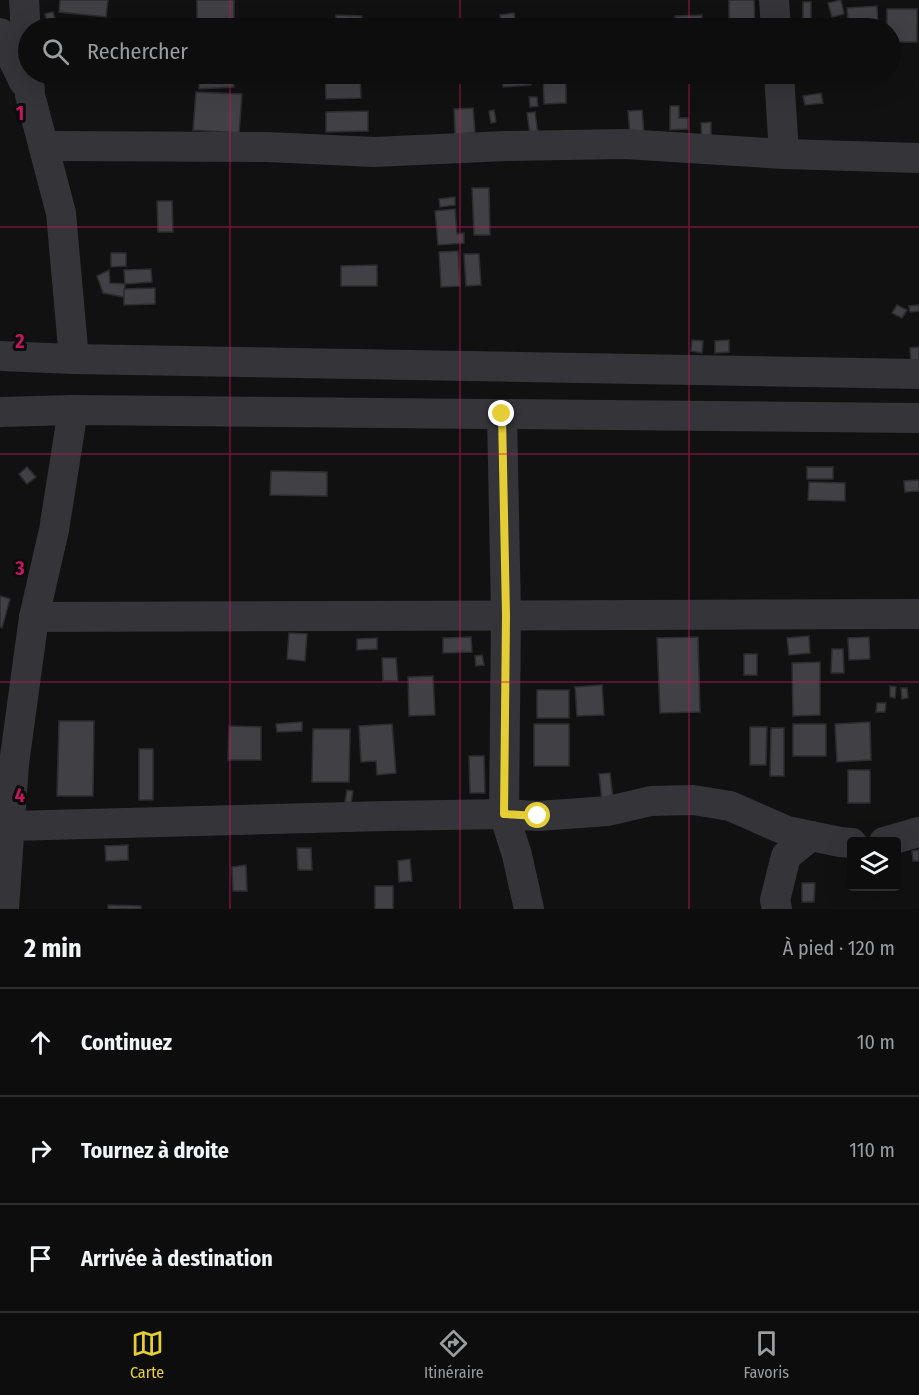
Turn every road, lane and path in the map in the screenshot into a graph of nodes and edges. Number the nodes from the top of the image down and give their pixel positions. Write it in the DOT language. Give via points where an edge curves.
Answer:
graph roads {
  1 [pos="24,0"];
  2 [pos="774,0"];
  3 [pos="25,18"];
  4 [pos="775,18"];
  5 [pos="0,33"];
  6 [pos="18,62"];
  7 [pos="30,84"];
  8 [pos="780,84"];
  9 [pos="45,146"];
  10 [pos="784,154"];
  11 [pos="919,158"];
  12 [pos="0,356"];
  13 [pos="74,359"];
  14 [pos="919,374"];
  15 [pos="73,410"];
  16 [pos="0,412"];
  17 [pos="502,414"];
  18 [pos="919,418"];
  19 [pos="919,614"];
  20 [pos="506,615"];
  21 [pos="34,617"];
  22 [pos="26,676"];
  23 [pos="0,729"];
  24 [pos="504,814"];
  25 [pos="10,826"];
  26 [pos="919,832"];
  27 [pos="811,836"];
  28 [pos="901,837"];
  29 [pos="847,842"];
  30 [pos="4,909"];
  31 [pos="529,909"];
  32 [pos="777,909"];
  1 -- 3 [label="street"];
  2 -- 4 [label="street"];
  5 -- 6 [label="street"];
  7 -- 9 [label="street"];
  8 -- 10 [label="street"];
  9 -- 10 [label="street" via="267,147 374,152 625,144"];
  9 -- 13 [label="street" via="61,213"];
  10 -- 11 [label="street"];
  12 -- 13 [label="street"];
  13 -- 14 [label="street"];
  15 -- 16 [label="street"];
  15 -- 17 [label="street"];
  15 -- 21 [label="street" via="54,530"];
  17 -- 18 [label="street"];
  17 -- 20 [label="street"];
  19 -- 20 [label="street"];
  20 -- 21 [label="street"];
  20 -- 24 [label="street"];
  21 -- 22 [label="street"];
  22 -- 23 [label="street"];
  22 -- 25 [label="street"];
  24 -- 25 [label="street"];
  24 -- 27 [label="street" via="596,812 651,801 693,800 730,806 787,831"];
  24 -- 31 [label="street"];
  25 -- 30 [label="street"];
  26 -- 28 [label="street"];
  27 -- 29 [label="street"];
  27 -- 32 [label="street" via="786,856 775,900"];
}
